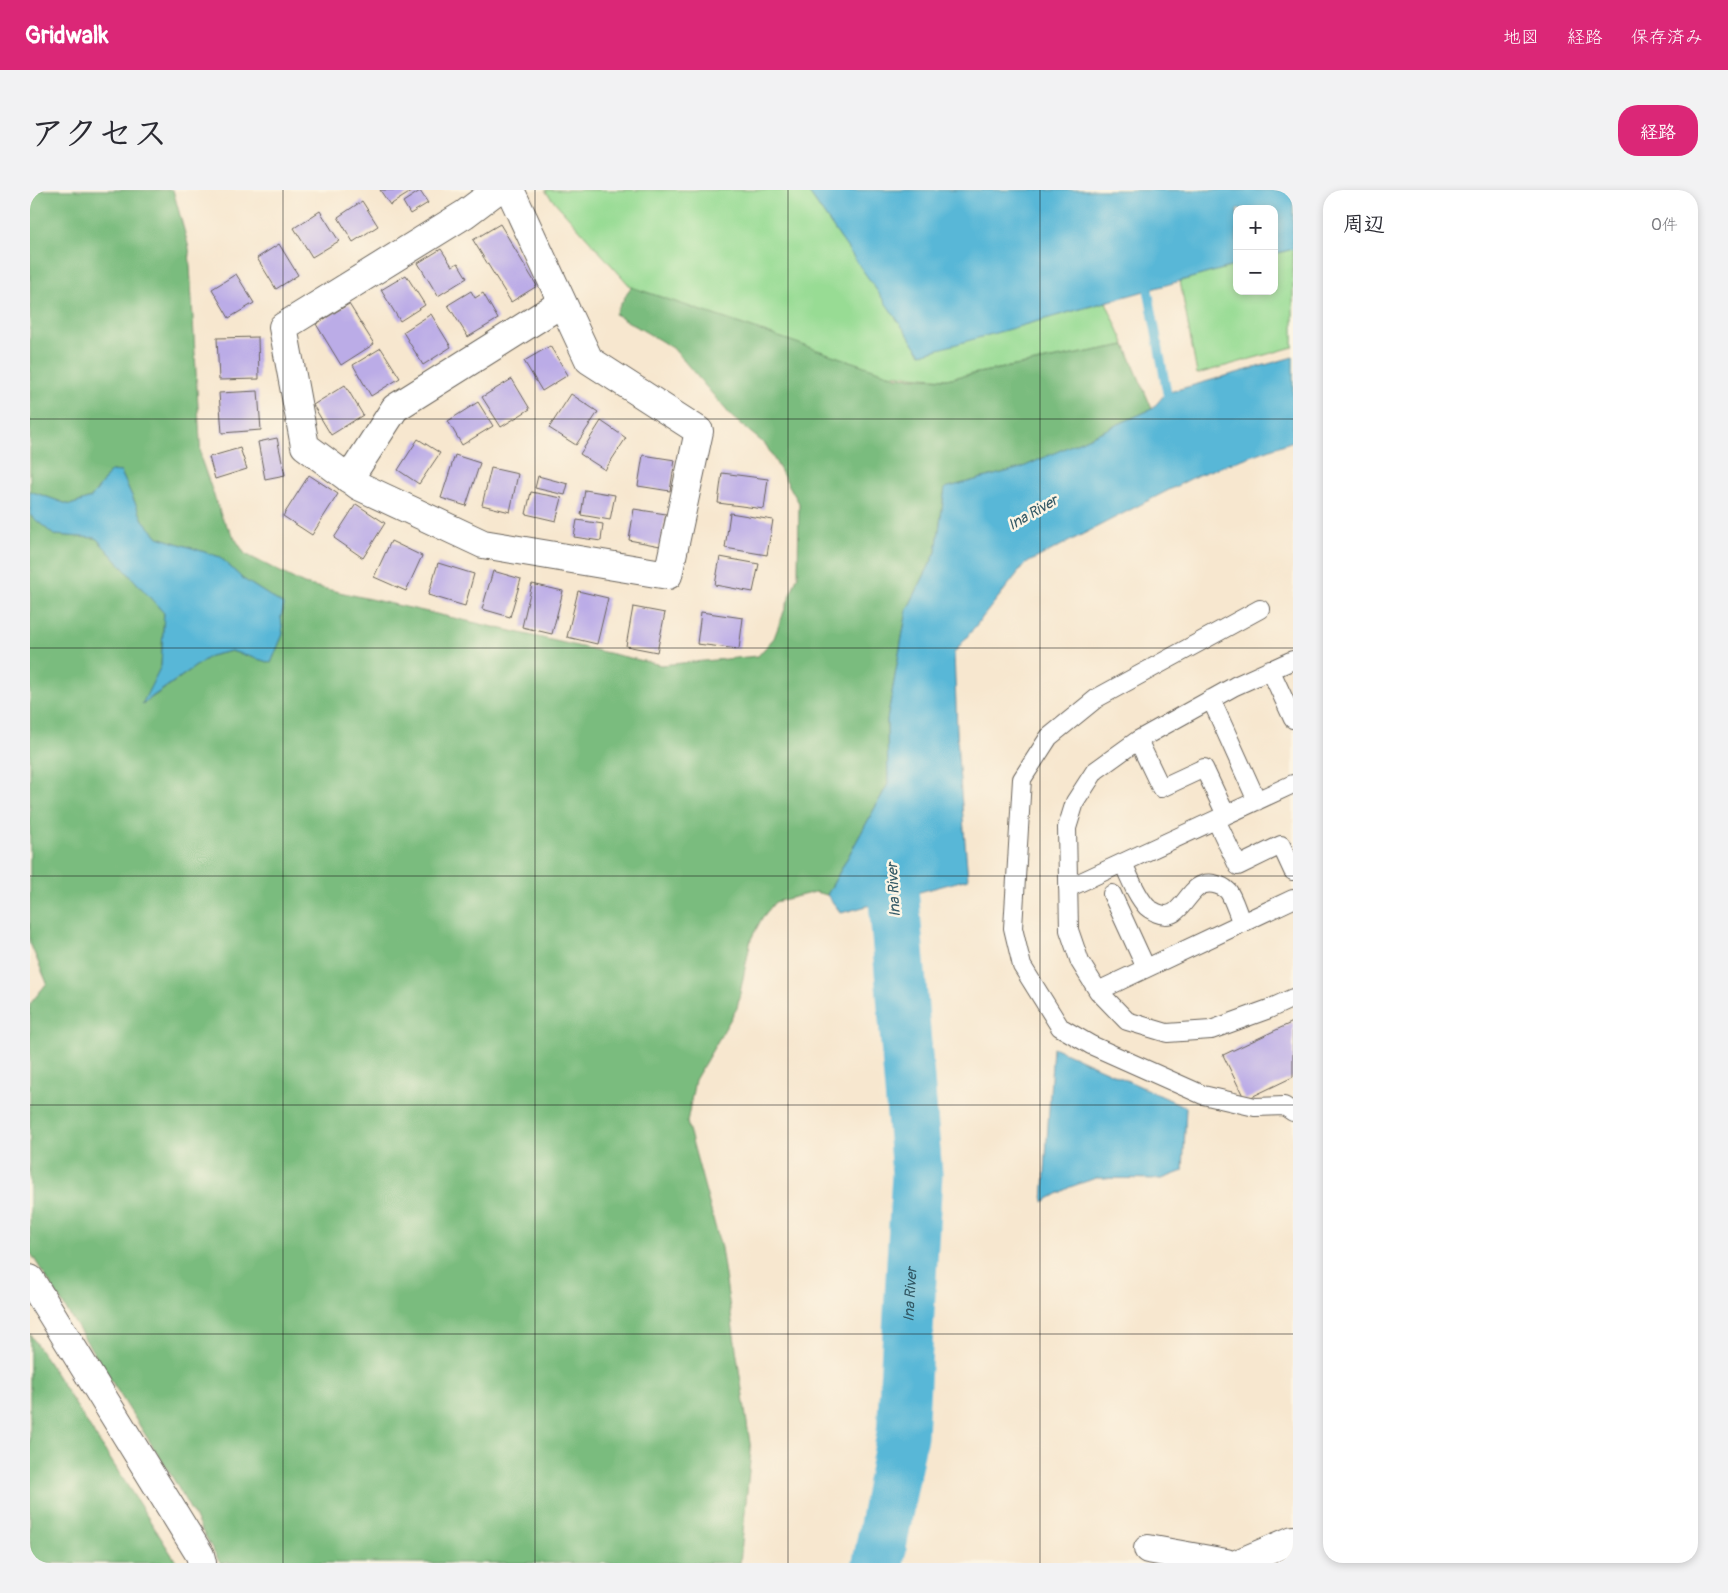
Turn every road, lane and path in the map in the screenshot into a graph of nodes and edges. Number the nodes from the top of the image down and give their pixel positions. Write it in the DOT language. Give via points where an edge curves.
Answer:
graph roads {
  1 [pos="497,190"];
  2 [pos="510,190"];
  3 [pos="562,303"];
  4 [pos="349,478"];
  5 [pos="1260,609"];
  6 [pos="1293,660"];
  7 [pos="1270,669"];
  8 [pos="1211,700"];
  9 [pos="1293,719"];
  10 [pos="1138,740"];
  11 [pos="1293,784"];
  12 [pos="1257,801"];
  13 [pos="1221,818"];
  14 [pos="1123,863"];
  15 [pos="1293,870"];
  16 [pos="1068,888"];
  17 [pos="1112,894"];
  18 [pos="1293,898"];
  19 [pos="1242,923"];
  20 [pos="1146,968"];
  21 [pos="1098,990"];
  22 [pos="1293,998"];
  23 [pos="1293,1112"];
  24 [pos="30,1279"];
  25 [pos="1293,1540"];
  26 [pos="1148,1549"];
  27 [pos="202,1563"];
  28 [pos="1226,1563"];
  29 [pos="1239,1563"];
  1 -- 4 [label="street" via="465,214 284,327 305,446"];
  2 -- 3 [label="street"];
  3 -- 4 [label="street" via="396,408"];
  3 -- 4 [label="street" via="589,360 699,431 668,575 483,544"];
  5 -- 23 [label="lane" via="1097,698 1049,737 1022,780 1013,928 1022,966 1060,1027 1091,1045 1203,1095 1255,1107 1284,1106"];
  6 -- 7 [label="lane"];
  7 -- 8 [label="lane"];
  7 -- 9 [label="lane"];
  8 -- 10 [label="lane"];
  8 -- 12 [label="lane"];
  10 -- 13 [label="lane" via="1161,788 1204,768"];
  10 -- 16 [label="lane" via="1095,771 1075,802 1067,828"];
  11 -- 12 [label="lane"];
  12 -- 13 [label="lane"];
  13 -- 14 [label="lane"];
  13 -- 15 [label="lane" via="1238,866 1281,845"];
  14 -- 16 [label="lane"];
  14 -- 19 [label="lane" via="1149,909 1162,915 1175,913 1189,894 1207,883 1228,891"];
  16 -- 21 [label="lane" via="1069,930 1080,962"];
  17 -- 20 [label="lane"];
  18 -- 19 [label="lane"];
  19 -- 20 [label="lane"];
  20 -- 21 [label="lane"];
  21 -- 22 [label="lane" via="1127,1021 1167,1033 1211,1030"];
  24 -- 27 [label="street"];
  25 -- 29 [label="street"];
  26 -- 28 [label="street"];
}
